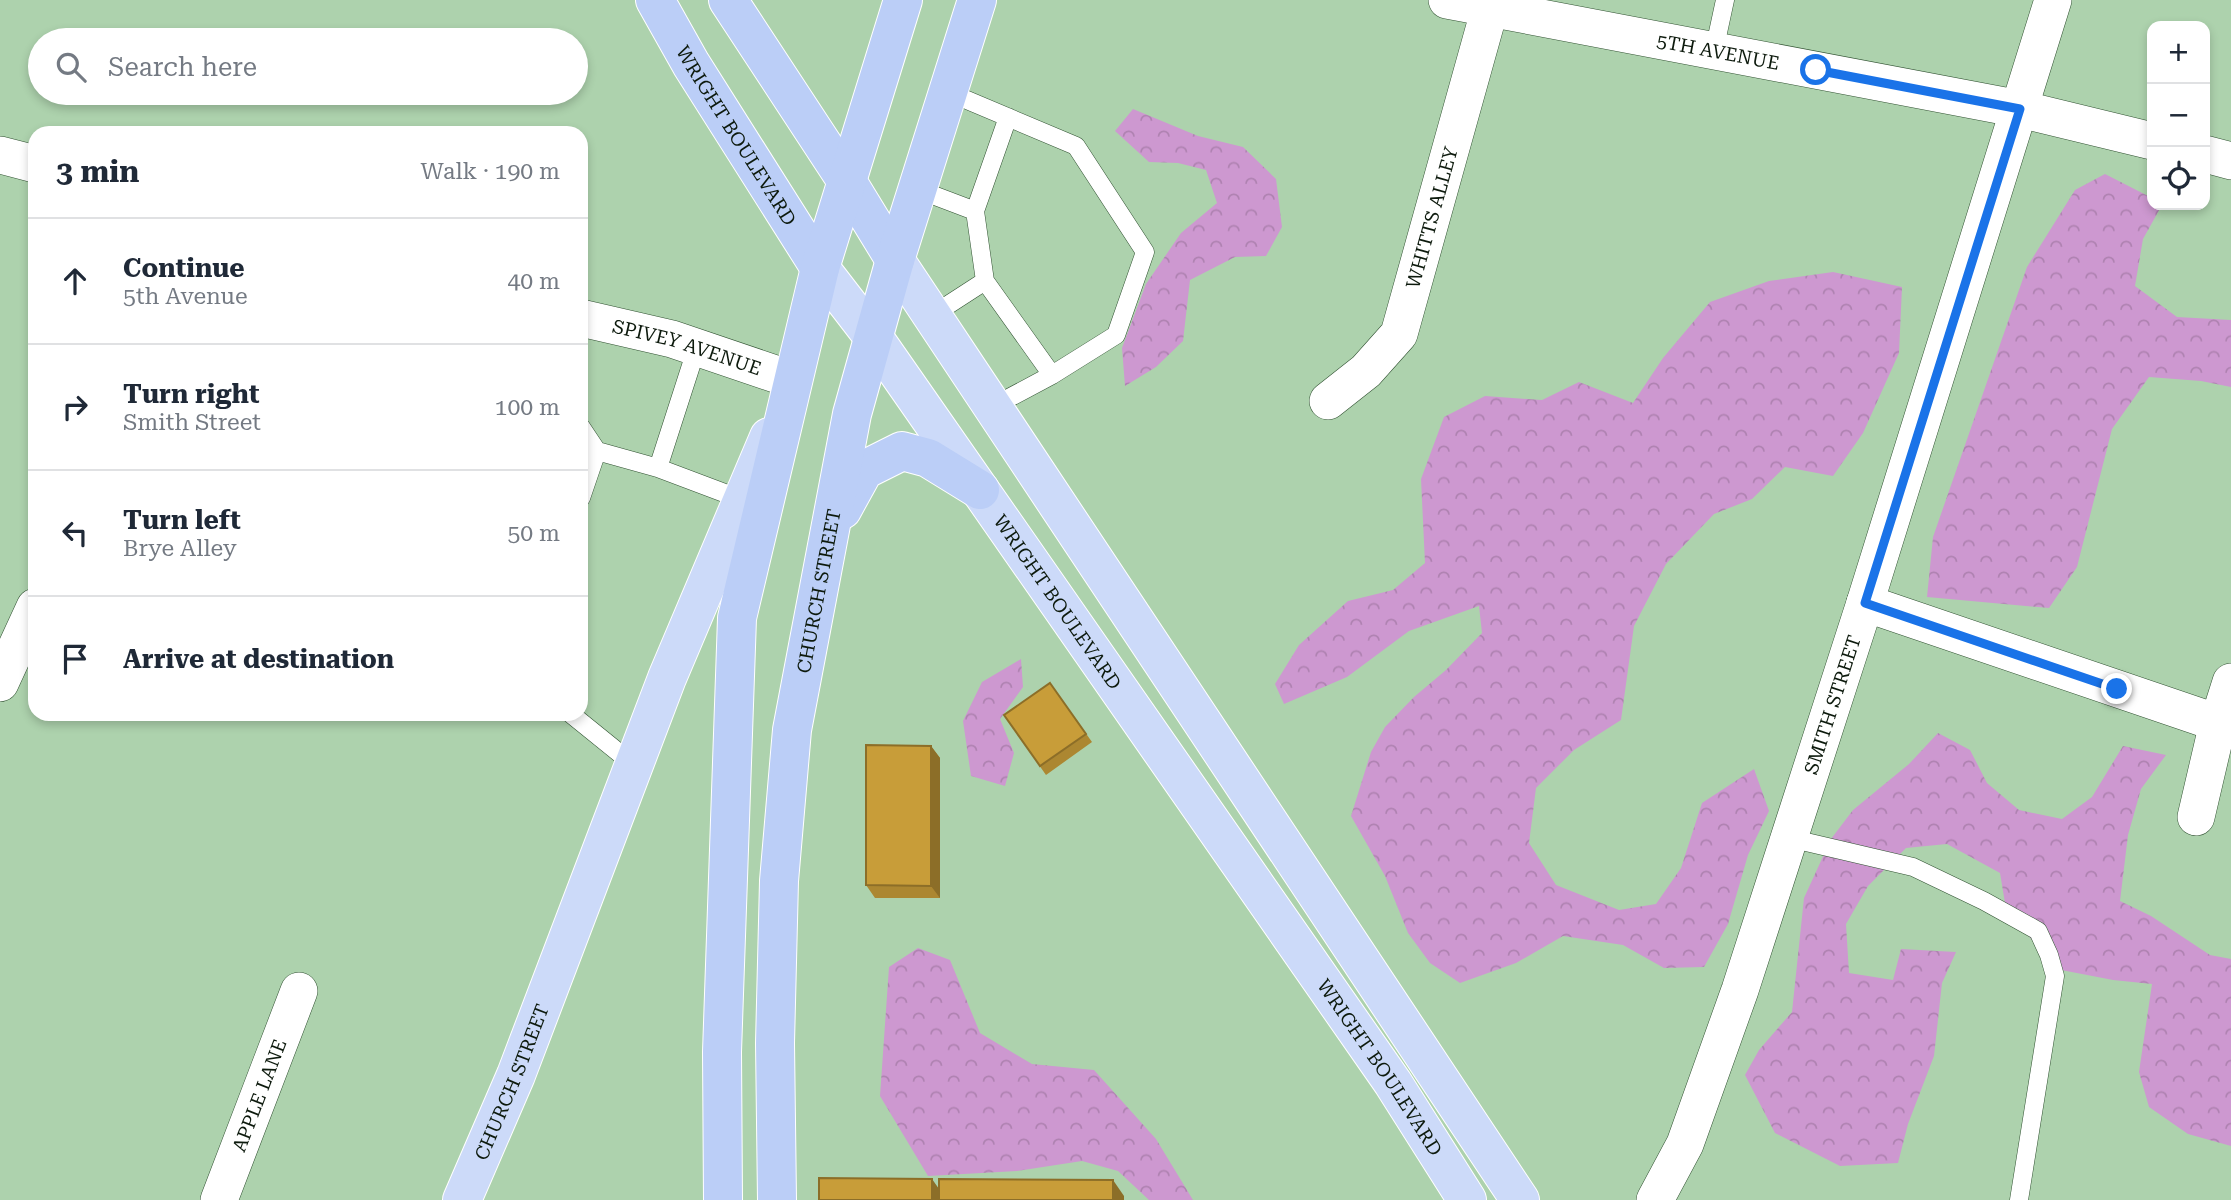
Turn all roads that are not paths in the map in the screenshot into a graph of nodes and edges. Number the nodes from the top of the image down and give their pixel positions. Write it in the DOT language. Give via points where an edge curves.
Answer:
graph roads {
  1 [pos="655,0"];
  2 [pos="728,0"];
  3 [pos="903,0"];
  4 [pos="976,0"];
  5 [pos="1447,0"];
  6 [pos="1725,0"];
  7 [pos="2053,0"];
  8 [pos="1490,8"];
  9 [pos="1714,51"];
  10 [pos="948,92"];
  11 [pos="2020,109"];
  12 [pos="1008,117"];
  13 [pos="2147,140"];
  14 [pos="0,155"];
  15 [pos="2210,155"];
  16 [pos="2231,161"];
  17 [pos="28,162"];
  18 [pos="848,183"];
  19 [pos="917,189"];
  20 [pos="975,211"];
  21 [pos="895,260"];
  22 [pos="820,268"];
  23 [pos="985,281"];
  24 [pos="931,316"];
  25 [pos="588,320"];
  26 [pos="874,338"];
  27 [pos="696,347"];
  28 [pos="1052,375"];
  29 [pos="793,380"];
  30 [pos="1328,401"];
  31 [pos="992,407"];
  32 [pos="588,438"];
  33 [pos="597,451"];
  34 [pos="658,468"];
  35 [pos="588,477"];
  36 [pos="980,490"];
  37 [pos="743,500"];
  38 [pos="830,530"];
  39 [pos="1865,603"];
  40 [pos="28,622"];
  41 [pos="2231,682"];
  42 [pos="0,683"];
  43 [pos="580,721"];
  44 [pos="2218,723"];
  45 [pos="634,765"];
  46 [pos="2196,817"];
  47 [pos="1789,838"];
  48 [pos="299,991"];
  49 [pos="219,1200"];
  50 [pos="462,1200"];
  51 [pos="723,1200"];
  52 [pos="777,1200"];
  53 [pos="1467,1200"];
  54 [pos="1520,1200"];
  55 [pos="1655,1200"];
  56 [pos="2020,1200"];
  1 -- 22 [label="highway, WRIGHT BOULEVARD"];
  2 -- 18 [label="highway"];
  3 -- 18 [label="highway, CHURCH STREET"];
  4 -- 10 [label="highway, CHURCH STREET"];
  5 -- 8 [label="street, 5TH AVENUE"];
  6 -- 9 [label="lane"];
  7 -- 11 [label="street, SMITH STREET"];
  8 -- 9 [label="street, 5TH AVENUE"];
  8 -- 30 [label="street, WHITTS ALLEY" via="1399,334 1366,371"];
  9 -- 11 [label="street, 5TH AVENUE"];
  10 -- 12 [label="lane"];
  10 -- 19 [label="highway, CHURCH STREET"];
  11 -- 13 [label="street, 5TH AVENUE"];
  11 -- 39 [label="street, SMITH STREET"];
  12 -- 20 [label="lane"];
  12 -- 28 [label="lane" via="1076,146 1145,252 1116,335"];
  14 -- 17 [label="street"];
  15 -- 16 [label="street"];
  18 -- 21 [label="highway"];
  18 -- 22 [label="highway, CHURCH STREET"];
  19 -- 20 [label="lane"];
  19 -- 21 [label="highway, CHURCH STREET"];
  20 -- 23 [label="lane"];
  21 -- 24 [label="main road"];
  21 -- 26 [label="highway, CHURCH STREET"];
  22 -- 26 [label="main road, WRIGHT BOULEVARD"];
  22 -- 29 [label="highway, CHURCH STREET"];
  23 -- 24 [label="lane"];
  23 -- 28 [label="lane"];
  24 -- 31 [label="main road"];
  25 -- 27 [label="street, SPIVEY AVENUE"];
  26 -- 36 [label="main road, WRIGHT BOULEVARD"];
  26 -- 38 [label="highway, CHURCH STREET" via="852,414"];
  27 -- 29 [label="street, SPIVEY AVENUE"];
  27 -- 34 [label="lane"];
  28 -- 31 [label="lane"];
  29 -- 37 [label="main road, CHURCH STREET"];
  29 -- 51 [label="highway, CHURCH STREET" via="737,618 722,1052"];
  31 -- 54 [label="main road"];
  32 -- 33 [label="lane"];
  33 -- 34 [label="lane"];
  33 -- 35 [label="lane"];
  34 -- 37 [label="lane"];
  36 -- 38 [label="highway" via="928,458 902,451 864,470"];
  36 -- 53 [label="main road, WRIGHT BOULEVARD" via="1393,1083"];
  37 -- 45 [label="main road, CHURCH STREET"];
  38 -- 52 [label="highway, CHURCH STREET" via="792,730 779,881"];
  39 -- 44 [label="street"];
  39 -- 47 [label="street, SMITH STREET"];
  40 -- 42 [label="street"];
  41 -- 44 [label="street"];
  43 -- 45 [label="lane"];
  44 -- 46 [label="street"];
  45 -- 50 [label="main road, CHURCH STREET" via="516,1075"];
  47 -- 55 [label="street, SMITH STREET" via="1685,1144"];
  47 -- 56 [label="lane" via="1913,867 2038,932 2055,976"];
  48 -- 49 [label="street, APPLE LANE"];
}
